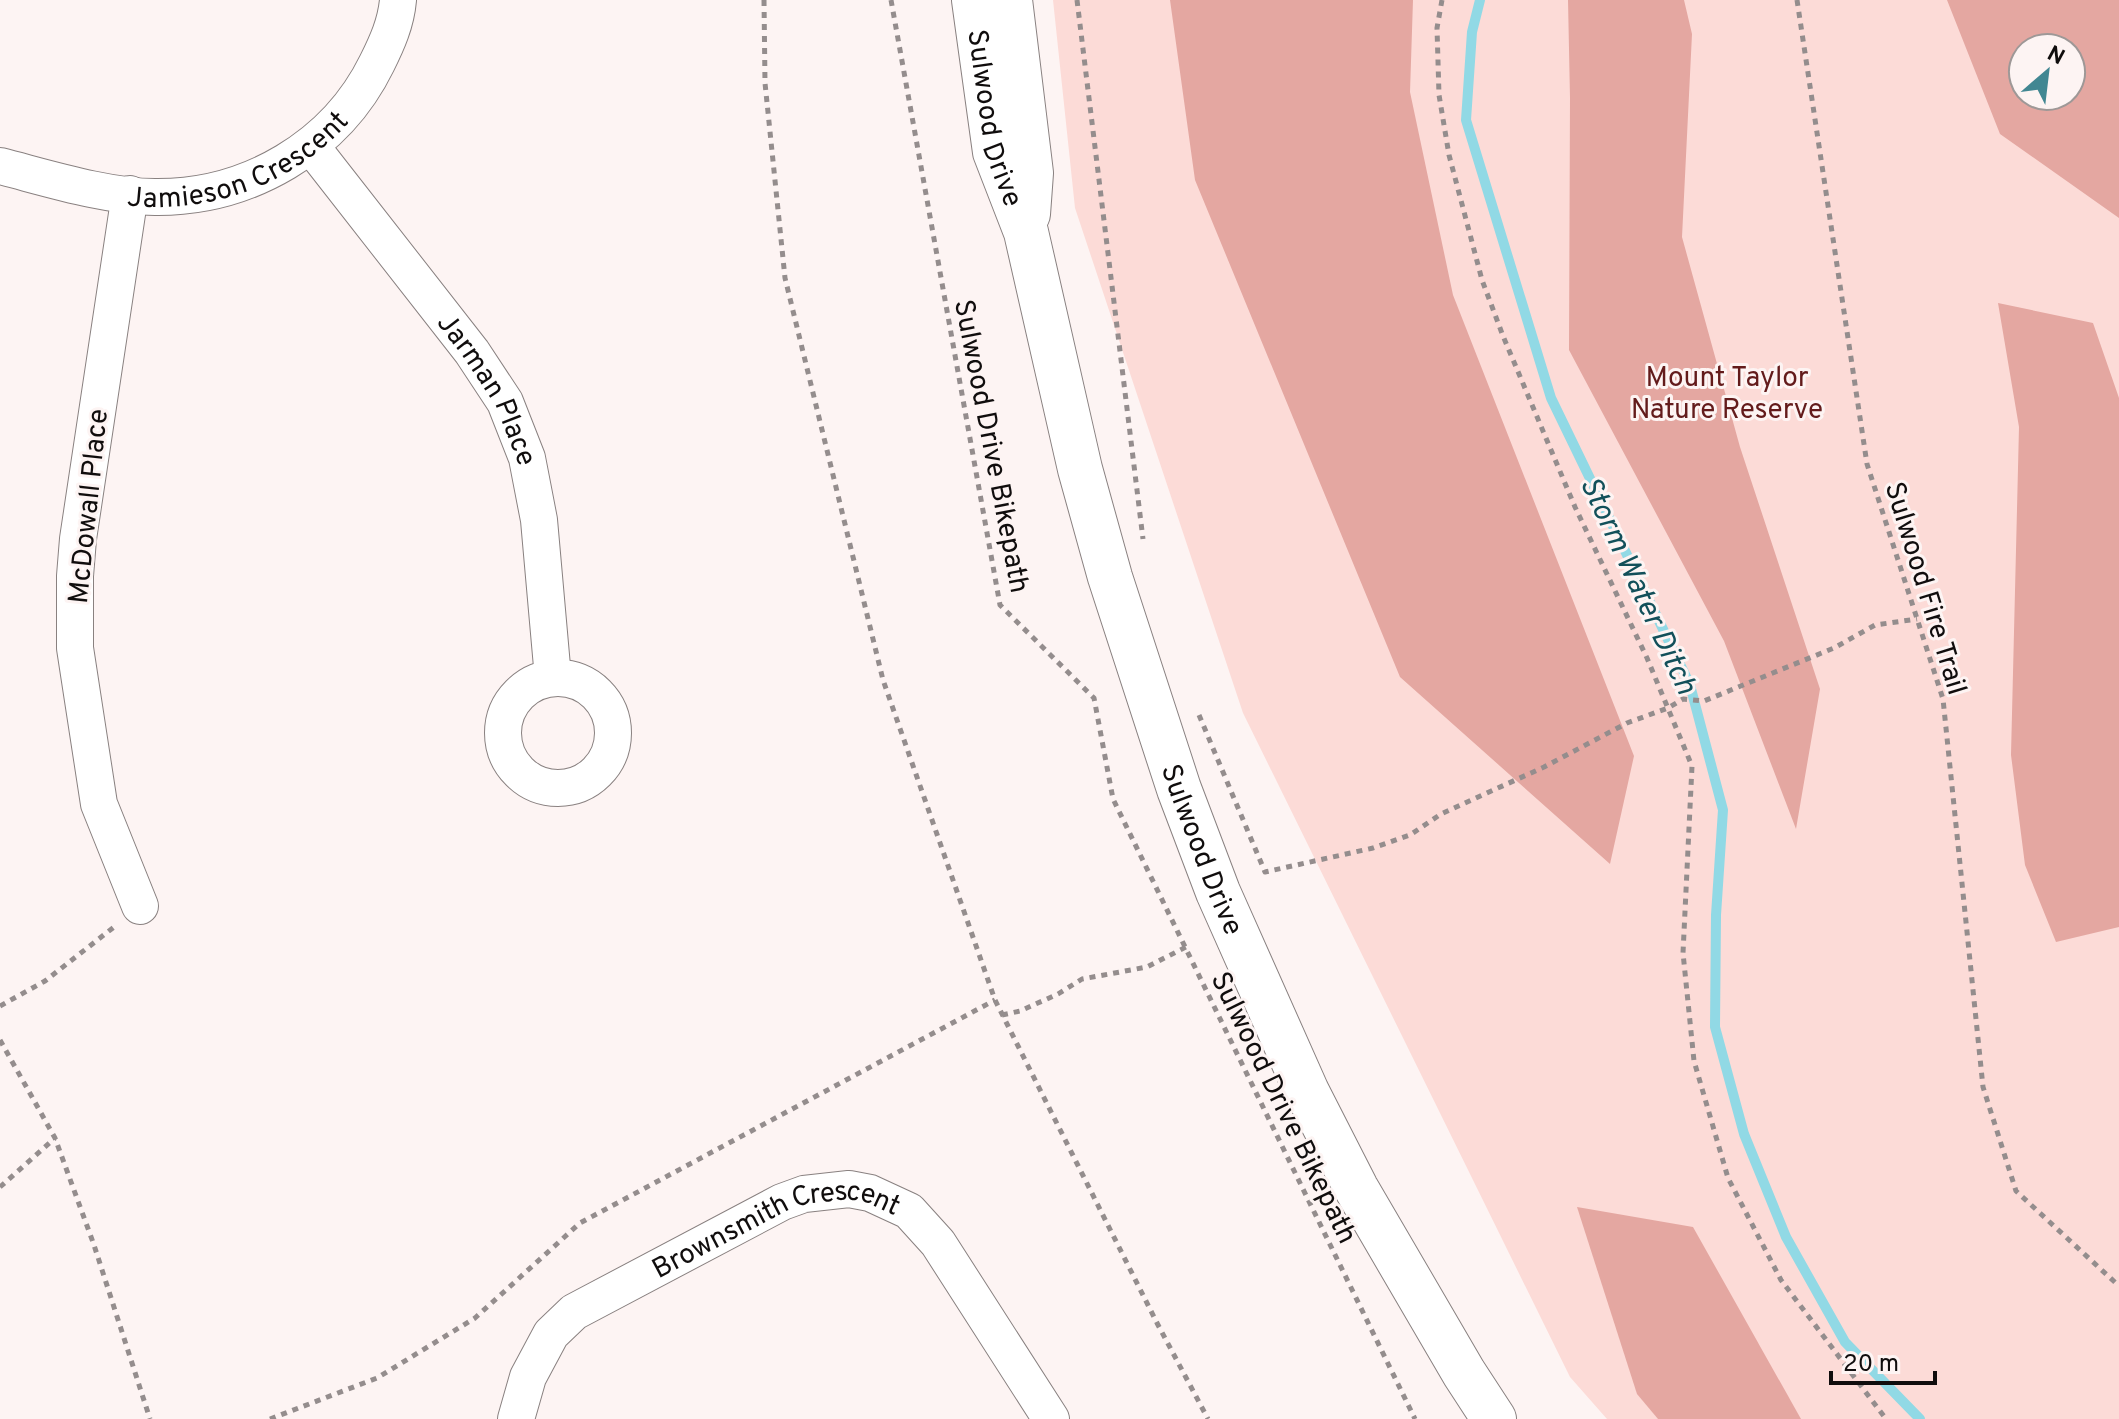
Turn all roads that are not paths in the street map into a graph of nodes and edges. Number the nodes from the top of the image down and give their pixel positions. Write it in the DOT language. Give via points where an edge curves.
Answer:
graph roads {
  1 [pos="398,0"];
  2 [pos="974,0"];
  3 [pos="1010,0"];
  4 [pos="311,146"];
  5 [pos="0,166"];
  6 [pos="130,194"];
  7 [pos="1026,232"];
  8 [pos="553,678"];
  9 [pos="140,906"];
  10 [pos="516,1419"];
  11 [pos="1051,1419"];
  12 [pos="1494,1419"];
  1 -- 4 [label="street, Jamieson Crescent" via="389,39 365,87"];
  2 -- 7 [label="main road, Sulwood Drive" via="995,152"];
  3 -- 7 [label="main road, Sulwood Drive" via="1031,173"];
  4 -- 6 [label="street, Jamieson Crescent" via="245,183 199,196"];
  4 -- 8 [label="street, Jarman Place" via="505,402 527,458 539,520"];
  5 -- 6 [label="street, Jamieson Crescent"];
  6 -- 9 [label="street, McDowall Place" via="78,539 75,648 99,804"];
  7 -- 12 [label="main road, Sulwood Drive" via="1110,577 1212,877 1307,1092 1356,1188"];
  10 -- 11 [label="street, Brownsmith Crescent" via="528,1377 551,1334 574,1312 782,1202 849,1189 909,1211 938,1243"];
}
